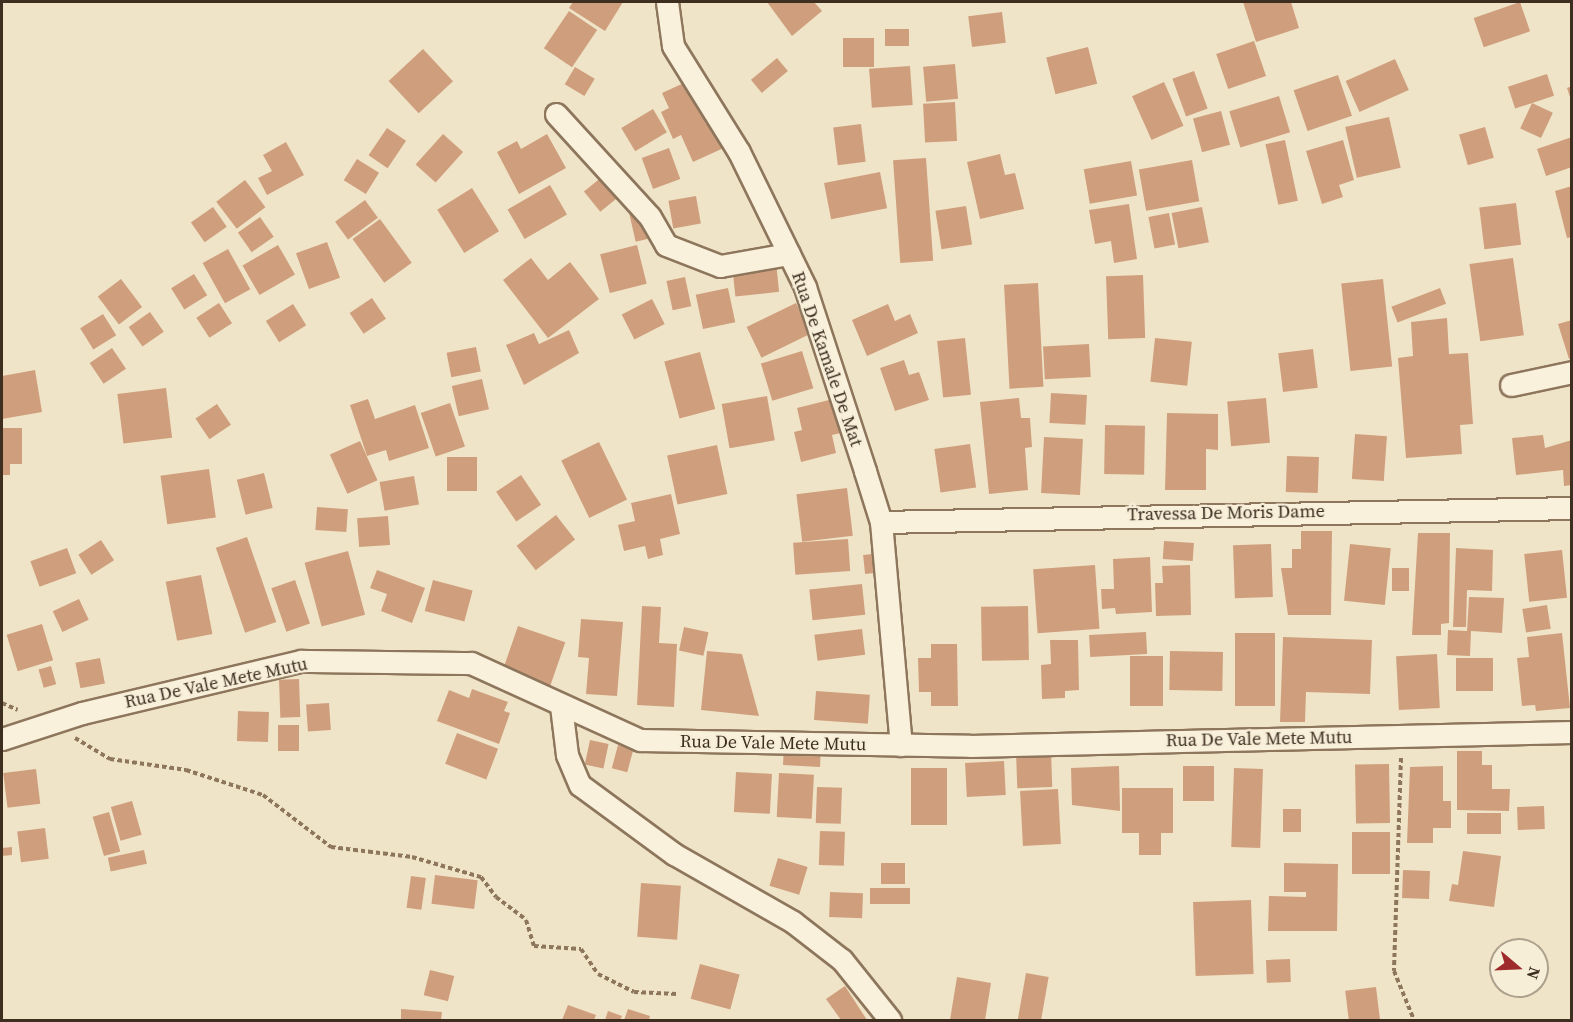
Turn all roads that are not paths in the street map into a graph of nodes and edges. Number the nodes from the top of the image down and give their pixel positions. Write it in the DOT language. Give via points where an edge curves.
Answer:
graph roads {
  1 [pos="667,2"];
  2 [pos="556,114"];
  3 [pos="789,254"];
  4 [pos="1572,372"];
  5 [pos="1510,385"];
  6 [pos="1572,508"];
  7 [pos="881,522"];
  8 [pos="561,706"];
  9 [pos="1572,732"];
  10 [pos="2,739"];
  11 [pos="901,745"];
  12 [pos="890,1020"];
  1 -- 3 [label="street, Rua De Kamale De Mat" via="673,46 739,152"];
  2 -- 3 [label="street" via="650,217 666,245 720,267"];
  3 -- 7 [label="street, Rua De Kamale De Mat" via="805,287"];
  4 -- 5 [label="street"];
  6 -- 7 [label="street, Travessa De Moris Dame"];
  7 -- 11 [label="street, Rua De Kamale De Mat"];
  8 -- 10 [label="street, Rua De Vale Mete Mutu" via="471,663 301,661 51,723"];
  8 -- 11 [label="street, Rua De Vale Mete Mutu" via="640,740"];
  8 -- 12 [label="street" via="567,755 580,785 674,854 793,922 842,960"];
  9 -- 11 [label="street, Rua De Vale Mete Mutu"];
}
